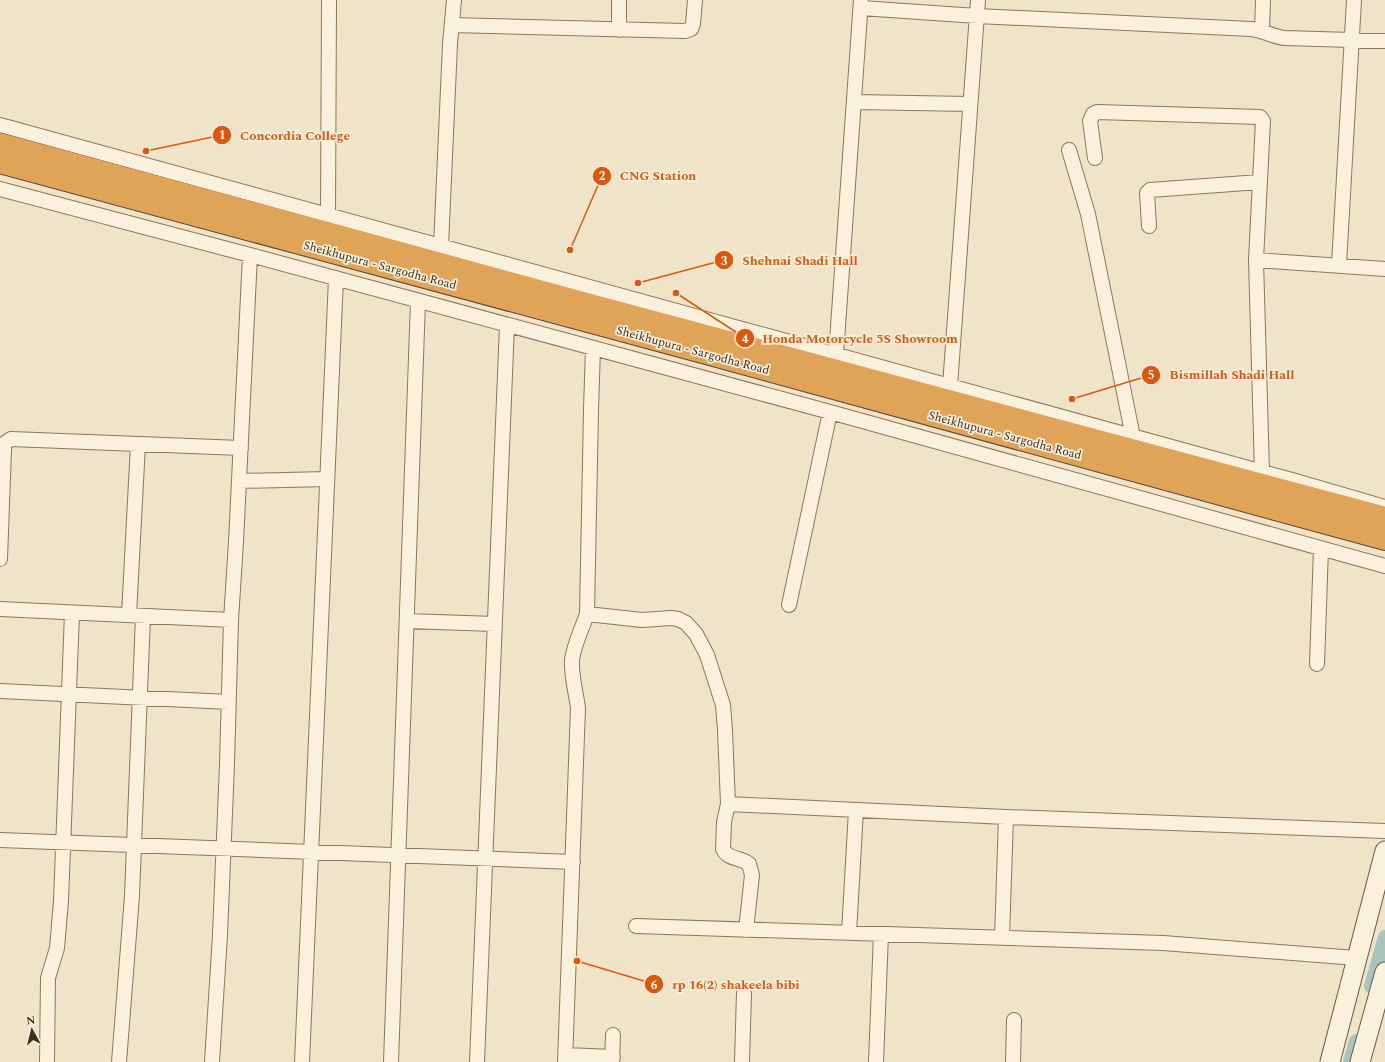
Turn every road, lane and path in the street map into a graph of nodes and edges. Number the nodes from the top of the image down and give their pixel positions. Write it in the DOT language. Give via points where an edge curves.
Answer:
graph roads {
  1 [pos="329,0"];
  2 [pos="454,0"];
  3 [pos="619,0"];
  4 [pos="695,0"];
  5 [pos="978,0"];
  6 [pos="1263,0"];
  7 [pos="1354,0"];
  8 [pos="861,4"];
  9 [pos="977,16"];
  10 [pos="452,25"];
  11 [pos="619,30"];
  12 [pos="1262,31"];
  13 [pos="1352,41"];
  14 [pos="1385,42"];
  15 [pos="854,102"];
  16 [pos="970,104"];
  17 [pos="0,125"];
  18 [pos="0,144"];
  19 [pos="1069,150"];
  20 [pos="1095,158"];
  21 [pos="0,162"];
  22 [pos="1260,182"];
  23 [pos="0,189"];
  24 [pos="328,215"];
  25 [pos="1149,226"];
  26 [pos="441,246"];
  27 [pos="250,255"];
  28 [pos="1256,260"];
  29 [pos="1339,265"];
  30 [pos="1385,269"];
  31 [pos="336,278"];
  32 [pos="418,301"];
  33 [pos="507,325"];
  34 [pos="593,348"];
  35 [pos="836,355"];
  36 [pos="950,386"];
  37 [pos="830,412"];
  38 [pos="1133,437"];
  39 [pos="138,444"];
  40 [pos="241,448"];
  41 [pos="1262,472"];
  42 [pos="327,479"];
  43 [pos="239,481"];
  44 [pos="1385,507"];
  45 [pos="1385,518"];
  46 [pos="1385,539"];
  47 [pos="1321,548"];
  48 [pos="0,560"];
  49 [pos="1385,566"];
  50 [pos="789,605"];
  51 [pos="0,609"];
  52 [pos="72,613"];
  53 [pos="587,614"];
  54 [pos="129,615"];
  55 [pos="143,616"];
  56 [pos="231,620"];
  57 [pos="407,621"];
  58 [pos="495,624"];
  59 [pos="1317,664"];
  60 [pos="0,691"];
  61 [pos="69,694"];
  62 [pos="140,698"];
  63 [pos="228,702"];
  64 [pos="728,804"];
  65 [pos="856,810"];
  66 [pos="1006,817"];
  67 [pos="1385,831"];
  68 [pos="0,840"];
  69 [pos="63,842"];
  70 [pos="134,845"];
  71 [pos="223,849"];
  72 [pos="1385,851"];
  73 [pos="311,852"];
  74 [pos="399,855"];
  75 [pos="486,858"];
  76 [pos="572,862"];
  77 [pos="636,926"];
  78 [pos="746,930"];
  79 [pos="849,934"];
  80 [pos="881,934"];
  81 [pos="1002,938"];
  82 [pos="1356,958"];
  83 [pos="1385,972"];
  84 [pos="744,993"];
  85 [pos="1014,1020"];
  86 [pos="613,1035"];
  87 [pos="566,1059"];
  88 [pos="612,1059"];
  89 [pos="47,1062"];
  90 [pos="119,1062"];
  91 [pos="212,1062"];
  92 [pos="302,1062"];
  93 [pos="391,1062"];
  94 [pos="477,1062"];
  95 [pos="742,1062"];
  96 [pos="876,1062"];
  97 [pos="1013,1062"];
  98 [pos="1330,1062"];
  99 [pos="1360,1062"];
  1 -- 24 [label="street"];
  2 -- 10 [label="street"];
  3 -- 11 [label="street"];
  4 -- 11 [label="street" via="691,29"];
  5 -- 9 [label="street"];
  6 -- 12 [label="street"];
  7 -- 13 [label="street"];
  8 -- 9 [label="street"];
  8 -- 15 [label="street"];
  9 -- 12 [label="street"];
  9 -- 16 [label="street"];
  10 -- 11 [label="street"];
  10 -- 26 [label="street"];
  12 -- 13 [label="street" via="1285,38"];
  13 -- 14 [label="street"];
  13 -- 29 [label="street"];
  15 -- 16 [label="street"];
  15 -- 35 [label="street"];
  16 -- 36 [label="street"];
  17 -- 24 [label="street"];
  18 -- 45 [label="highway, Sheikhupura - Sargodha Road"];
  19 -- 38 [label="street" via="1088,214"];
  20 -- 22 [label="street" via="1090,121 1097,112 1260,117 1263,121"];
  21 -- 46 [label="highway, Sheikhupura - Sargodha Road"];
  22 -- 25 [label="street" via="1150,190"];
  22 -- 28 [label="street"];
  23 -- 27 [label="street"];
  24 -- 26 [label="street"];
  26 -- 35 [label="street"];
  27 -- 31 [label="street"];
  27 -- 40 [label="street"];
  28 -- 29 [label="street"];
  28 -- 41 [label="street"];
  29 -- 30 [label="street"];
  31 -- 32 [label="street"];
  31 -- 42 [label="street"];
  32 -- 33 [label="street"];
  32 -- 57 [label="street"];
  33 -- 34 [label="street"];
  33 -- 58 [label="street"];
  34 -- 37 [label="street"];
  34 -- 53 [label="street"];
  35 -- 36 [label="street"];
  36 -- 38 [label="street"];
  37 -- 47 [label="street"];
  37 -- 50 [label="street"];
  38 -- 41 [label="street"];
  39 -- 40 [label="street"];
  39 -- 48 [label="street" via="14,439 6,442"];
  39 -- 54 [label="street"];
  40 -- 43 [label="street"];
  41 -- 44 [label="street"];
  42 -- 43 [label="street"];
  42 -- 73 [label="street"];
  43 -- 56 [label="street"];
  47 -- 49 [label="street"];
  47 -- 59 [label="street"];
  51 -- 52 [label="street"];
  52 -- 54 [label="street"];
  52 -- 61 [label="street"];
  53 -- 64 [label="street" via="642,620 671,618 678,619 691,628 707,655 723,705"];
  53 -- 76 [label="street" via="572,660 578,708"];
  54 -- 55 [label="street"];
  55 -- 56 [label="street"];
  55 -- 62 [label="street"];
  56 -- 63 [label="street"];
  57 -- 58 [label="street"];
  57 -- 74 [label="street"];
  58 -- 75 [label="street"];
  60 -- 61 [label="street"];
  61 -- 62 [label="street"];
  61 -- 69 [label="street"];
  62 -- 63 [label="street"];
  62 -- 70 [label="street"];
  63 -- 71 [label="street"];
  64 -- 65 [label="street"];
  64 -- 78 [label="street" via="723,849 728,856 749,864 752,875"];
  65 -- 66 [label="street"];
  65 -- 79 [label="street"];
  66 -- 67 [label="street"];
  66 -- 81 [label="street"];
  68 -- 69 [label="street"];
  69 -- 70 [label="street"];
  69 -- 89 [label="street" via="59,934 48,978"];
  70 -- 71 [label="street"];
  70 -- 90 [label="street"];
  71 -- 73 [label="street"];
  71 -- 91 [label="street"];
  72 -- 82 [label="street"];
  73 -- 74 [label="street"];
  73 -- 92 [label="street"];
  74 -- 75 [label="street"];
  74 -- 93 [label="street"];
  75 -- 76 [label="street"];
  75 -- 94 [label="street"];
  76 -- 87 [label="street"];
  77 -- 78 [label="street"];
  78 -- 79 [label="street"];
  79 -- 80 [label="street"];
  80 -- 81 [label="street"];
  80 -- 96 [label="street"];
  81 -- 82 [label="street" via="1163,943"];
  82 -- 98 [label="street"];
  83 -- 99 [label="street"];
  84 -- 95 [label="street"];
  85 -- 97 [label="street"];
  86 -- 88 [label="street"];
  87 -- 88 [label="street"];
}
